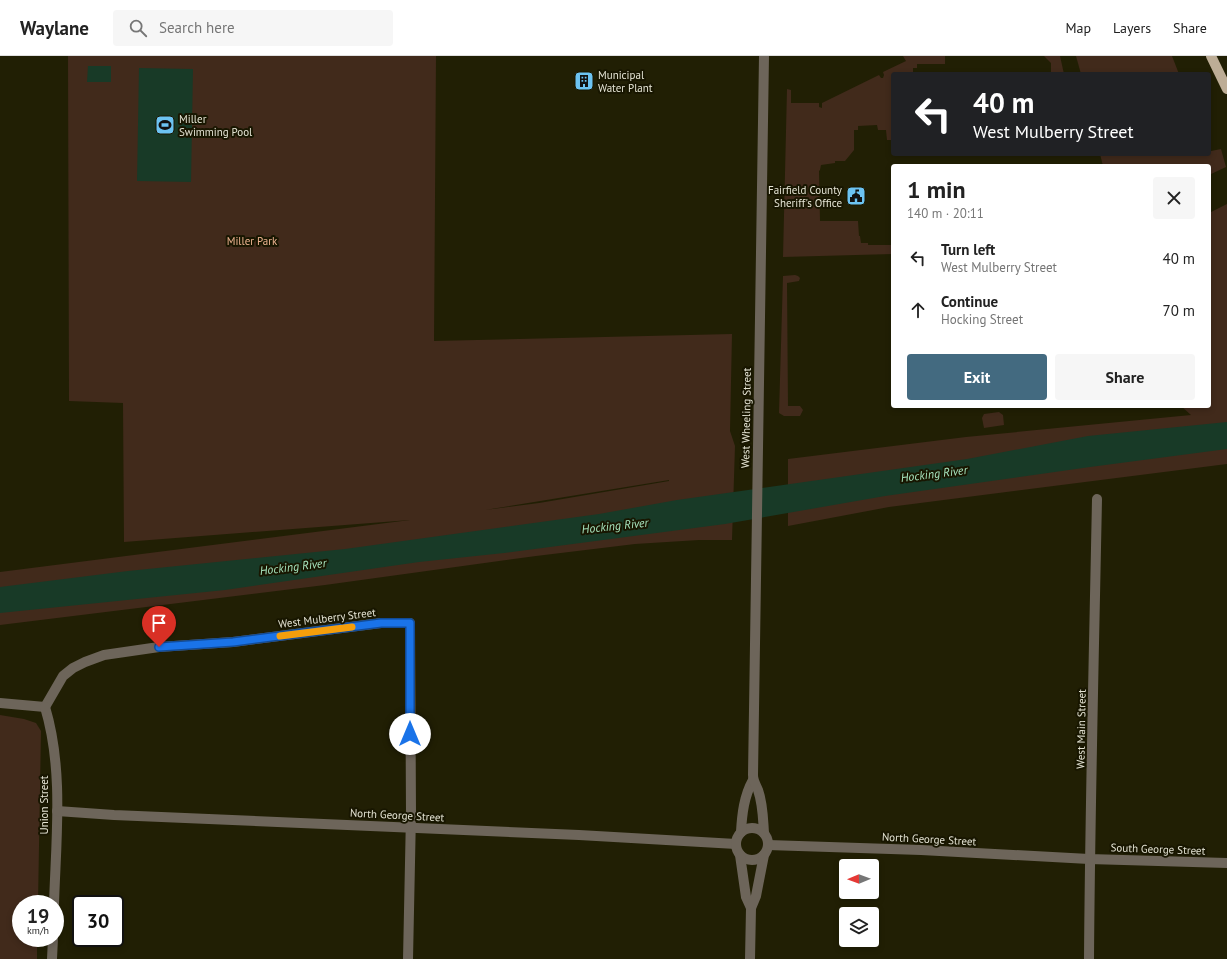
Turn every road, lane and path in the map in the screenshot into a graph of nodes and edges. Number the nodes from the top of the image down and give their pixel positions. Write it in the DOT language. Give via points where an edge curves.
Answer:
graph roads {
  1 [pos="764,56"];
  2 [pos="1211,56"];
  3 [pos="1227,89"];
  4 [pos="1097,499"];
  5 [pos="0,703"];
  6 [pos="45,707"];
  7 [pos="753,780"];
  8 [pos="57,811"];
  9 [pos="411,828"];
  10 [pos="741,832"];
  11 [pos="764,833"];
  12 [pos="736,844"];
  13 [pos="768,845"];
  14 [pos="740,855"];
  15 [pos="764,855"];
  16 [pos="1089,860"];
  17 [pos="1227,863"];
  18 [pos="54,895"];
  19 [pos="751,908"];
  20 [pos="53,947"];
  21 [pos="52,959"];
  22 [pos="408,959"];
  23 [pos="750,959"];
  24 [pos="1089,959"];
  1 -- 7 [label="street, West Wheeling Street"];
  2 -- 3 [label="main road"];
  4 -- 16 [label="street, West Main Street"];
  5 -- 6 [label="street"];
  6 -- 8 [label="street, Union Street" via="52,728"];
  6 -- 9 [label="street, West Mulberry Street" via="63,676 73,668 104,655 381,623 410,623"];
  7 -- 10 [label="street, West Wheeling Street" via="748,790"];
  7 -- 11 [label="street, West Wheeling Street" via="762,809"];
  8 -- 9 [label="street, North George Street"];
  8 -- 18 [label="street, Union Street"];
  9 -- 12 [label="street, North George Street"];
  9 -- 22 [label="street, West Mulberry Street"];
  10 -- 11 [label="street" via="756,828"];
  10 -- 12 [label="street"];
  11 -- 13 [label="street"];
  12 -- 14 [label="street"];
  13 -- 15 [label="street"];
  13 -- 16 [label="street, North George Street" via="921,850"];
  14 -- 15 [label="street" via="749,860"];
  14 -- 19 [label="street" via="746,897"];
  15 -- 19 [label="street"];
  16 -- 17 [label="street, South George Street"];
  16 -- 24 [label="street, West Main Street"];
  19 -- 23 [label="street"];
  20 -- 21 [label="street"];
}
